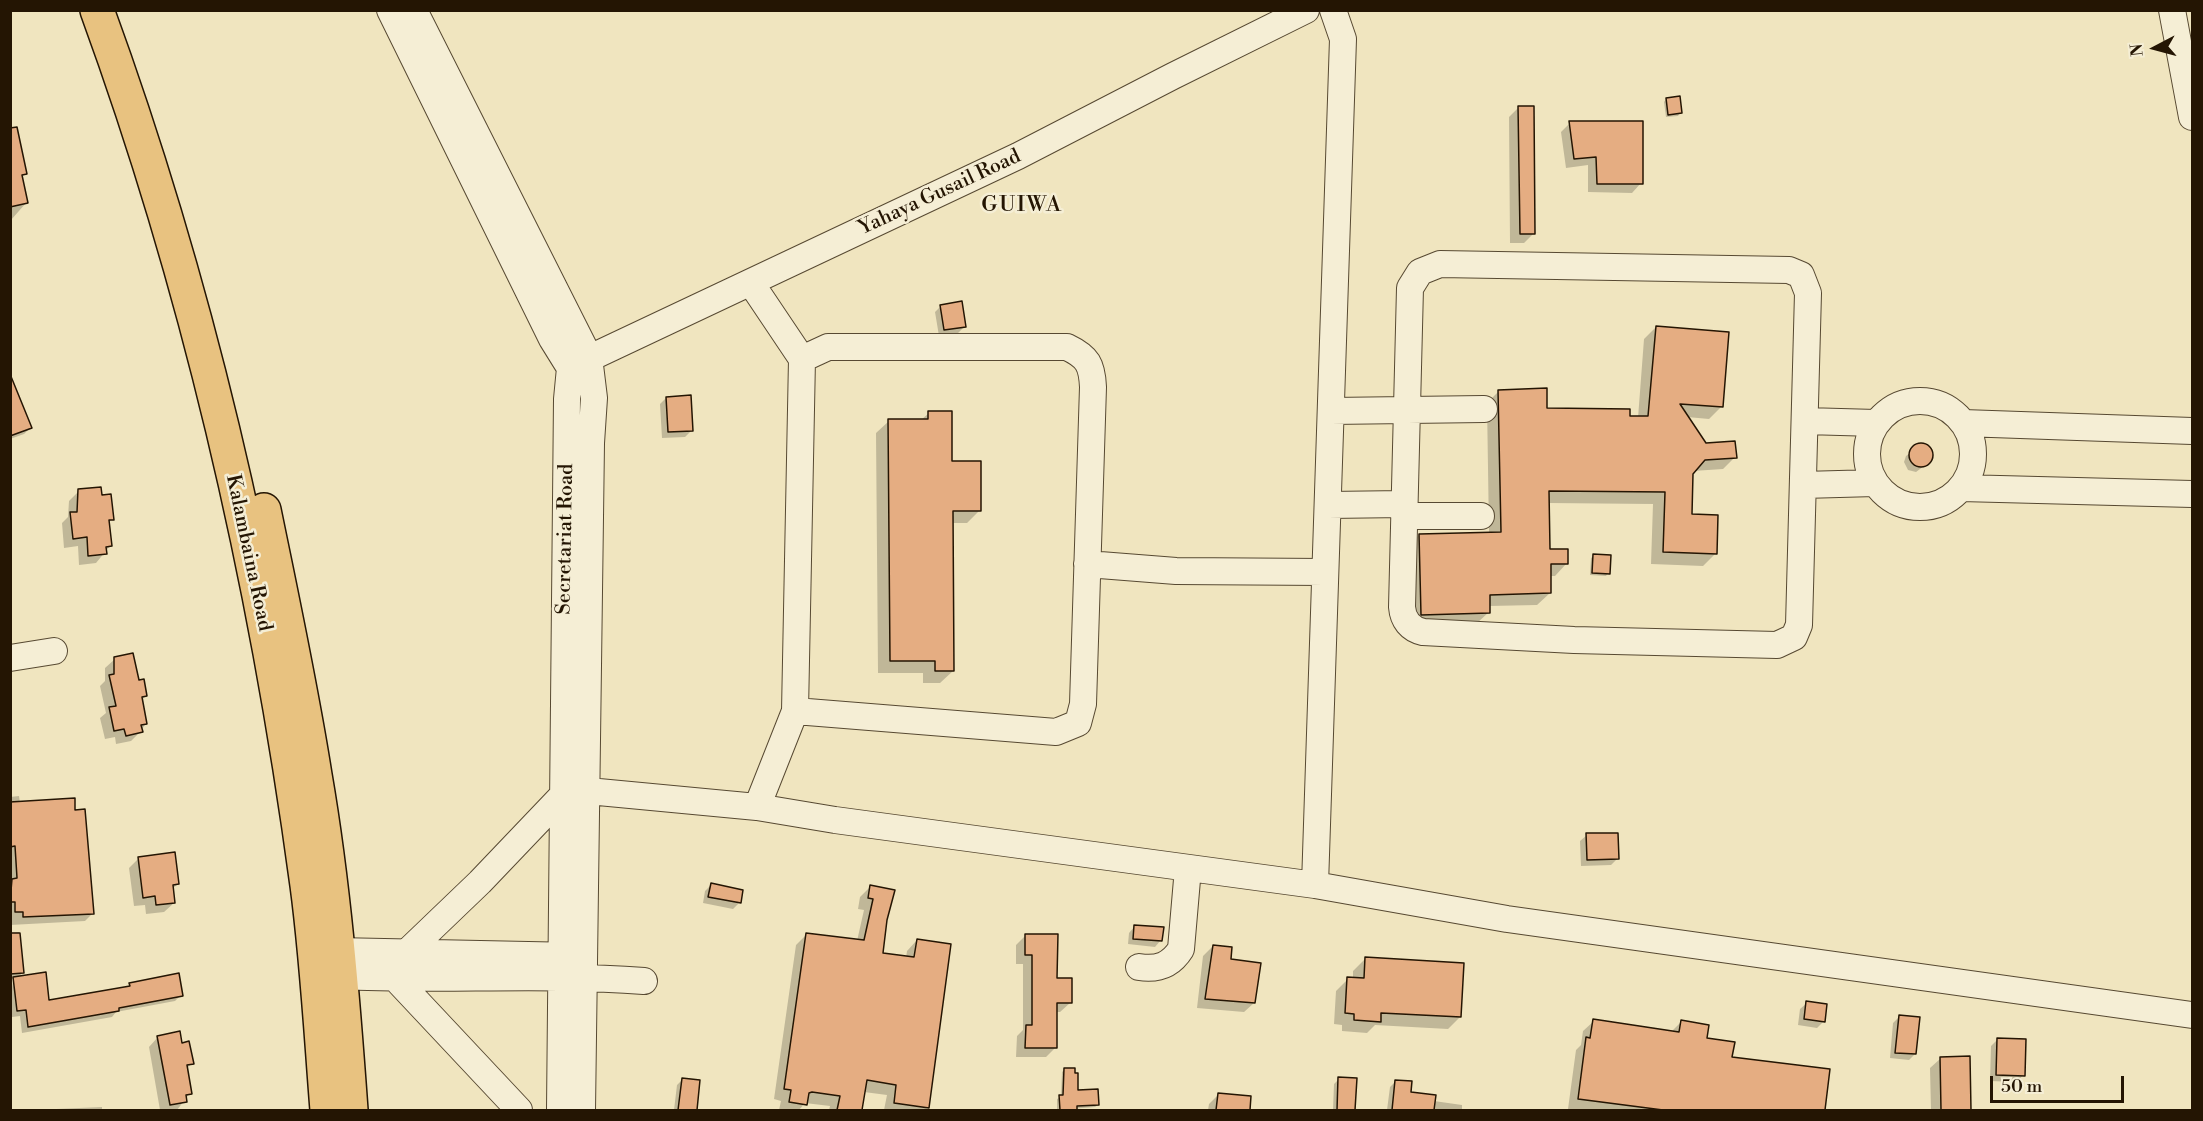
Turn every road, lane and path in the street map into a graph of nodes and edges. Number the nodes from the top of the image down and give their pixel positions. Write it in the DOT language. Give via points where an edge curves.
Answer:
graph roads {
  1 [pos="97,10"];
  2 [pos="121,10"];
  3 [pos="390,10"];
  4 [pos="414,10"];
  5 [pos="1306,10"];
  6 [pos="1333,10"];
  7 [pos="2172,10"];
  8 [pos="2193,117"];
  9 [pos="751,283"];
  10 [pos="802,359"];
  11 [pos="579,363"];
  12 [pos="1484,409"];
  13 [pos="1331,411"];
  14 [pos="1407,412"];
  15 [pos="1805,421"];
  16 [pos="1876,423"];
  17 [pos="1963,423"];
  18 [pos="2193,430"];
  19 [pos="1875,483"];
  20 [pos="1803,485"];
  21 [pos="1961,488"];
  22 [pos="2193,494"];
  23 [pos="1328,505"];
  24 [pos="1404,510"];
  25 [pos="1481,516"];
  26 [pos="1087,564"];
  27 [pos="1326,572"];
  28 [pos="54,651"];
  29 [pos="10,658"];
  30 [pos="795,711"];
  31 [pos="588,791"];
  32 [pos="563,795"];
  33 [pos="757,807"];
  34 [pos="1188,868"];
  35 [pos="1315,885"];
  36 [pos="407,952"];
  37 [pos="338,963"];
  38 [pos="572,967"];
  39 [pos="1139,967"];
  40 [pos="396,979"];
  41 [pos="644,981"];
  42 [pos="2193,1015"];
  43 [pos="327,1110"];
  44 [pos="351,1110"];
  45 [pos="519,1110"];
  46 [pos="560,1110"];
  47 [pos="582,1110"];
  1 -- 43 [label="main road, Kalambaina Road" via="130,101 197,329 239,501 288,750 307,888"];
  2 -- 37 [label="main road" via="222,335 261,499 316,776"];
  3 -- 11 [label="street, Secretariat Road" via="552,339"];
  4 -- 11 [label="street, Secretariat Road"];
  5 -- 9 [label="street, Yahaya Gusail Road" via="1018,156"];
  6 -- 13 [label="street" via="1343,39"];
  7 -- 8 [label="street"];
  9 -- 10 [label="street"];
  9 -- 11 [label="street, Yahaya Gusail Road"];
  10 -- 26 [label="street" via="828,347 1067,347 1083,355 1092,367 1093,387"];
  10 -- 30 [label="street"];
  11 -- 31 [label="street, Secretariat Road" via="594,398"];
  11 -- 32 [label="street, Secretariat Road" via="567,399"];
  12 -- 14 [label="street"];
  13 -- 14 [label="street"];
  13 -- 23 [label="street"];
  14 -- 15 [label="street" via="1410,288 1415,276 1426,267 1440,264 1789,270 1805,280 1808,293"];
  14 -- 24 [label="street"];
  15 -- 16 [label="street"];
  15 -- 20 [label="street"];
  16 -- 17 [label="street" via="1894,407 1916,400 1940,404"];
  16 -- 19 [label="street" via="1866,457"];
  17 -- 18 [label="street"];
  17 -- 21 [label="street" via="1973,451 1969,474"];
  19 -- 20 [label="street"];
  19 -- 21 [label="street" via="1889,498 1911,507 1946,501"];
  20 -- 24 [label="street" via="1799,625 1794,637 1777,645 1417,631 1402,613"];
  21 -- 22 [label="street"];
  23 -- 24 [label="street"];
  23 -- 27 [label="street"];
  24 -- 25 [label="street"];
  26 -- 27 [label="street" via="1176,571"];
  26 -- 30 [label="street" via="1083,704 1078,723 1068,729 1056,732"];
  27 -- 35 [label="street"];
  28 -- 29 [label="street"];
  30 -- 33 [label="street"];
  31 -- 32 [label="street"];
  31 -- 33 [label="street"];
  31 -- 38 [label="street, Secretariat Road"];
  32 -- 36 [label="street"];
  32 -- 38 [label="street, Secretariat Road"];
  33 -- 34 [label="street"];
  34 -- 35 [label="street"];
  34 -- 39 [label="street" via="1181,949 1163,966"];
  35 -- 42 [label="street" via="1507,919"];
  36 -- 37 [label="street"];
  36 -- 38 [label="street"];
  37 -- 40 [label="street"];
  37 -- 44 [label="main road"];
  38 -- 40 [label="street"];
  38 -- 41 [label="street"];
  38 -- 46 [label="street, Secretariat Road"];
  38 -- 47 [label="street, Secretariat Road"];
  40 -- 45 [label="street"];
}
